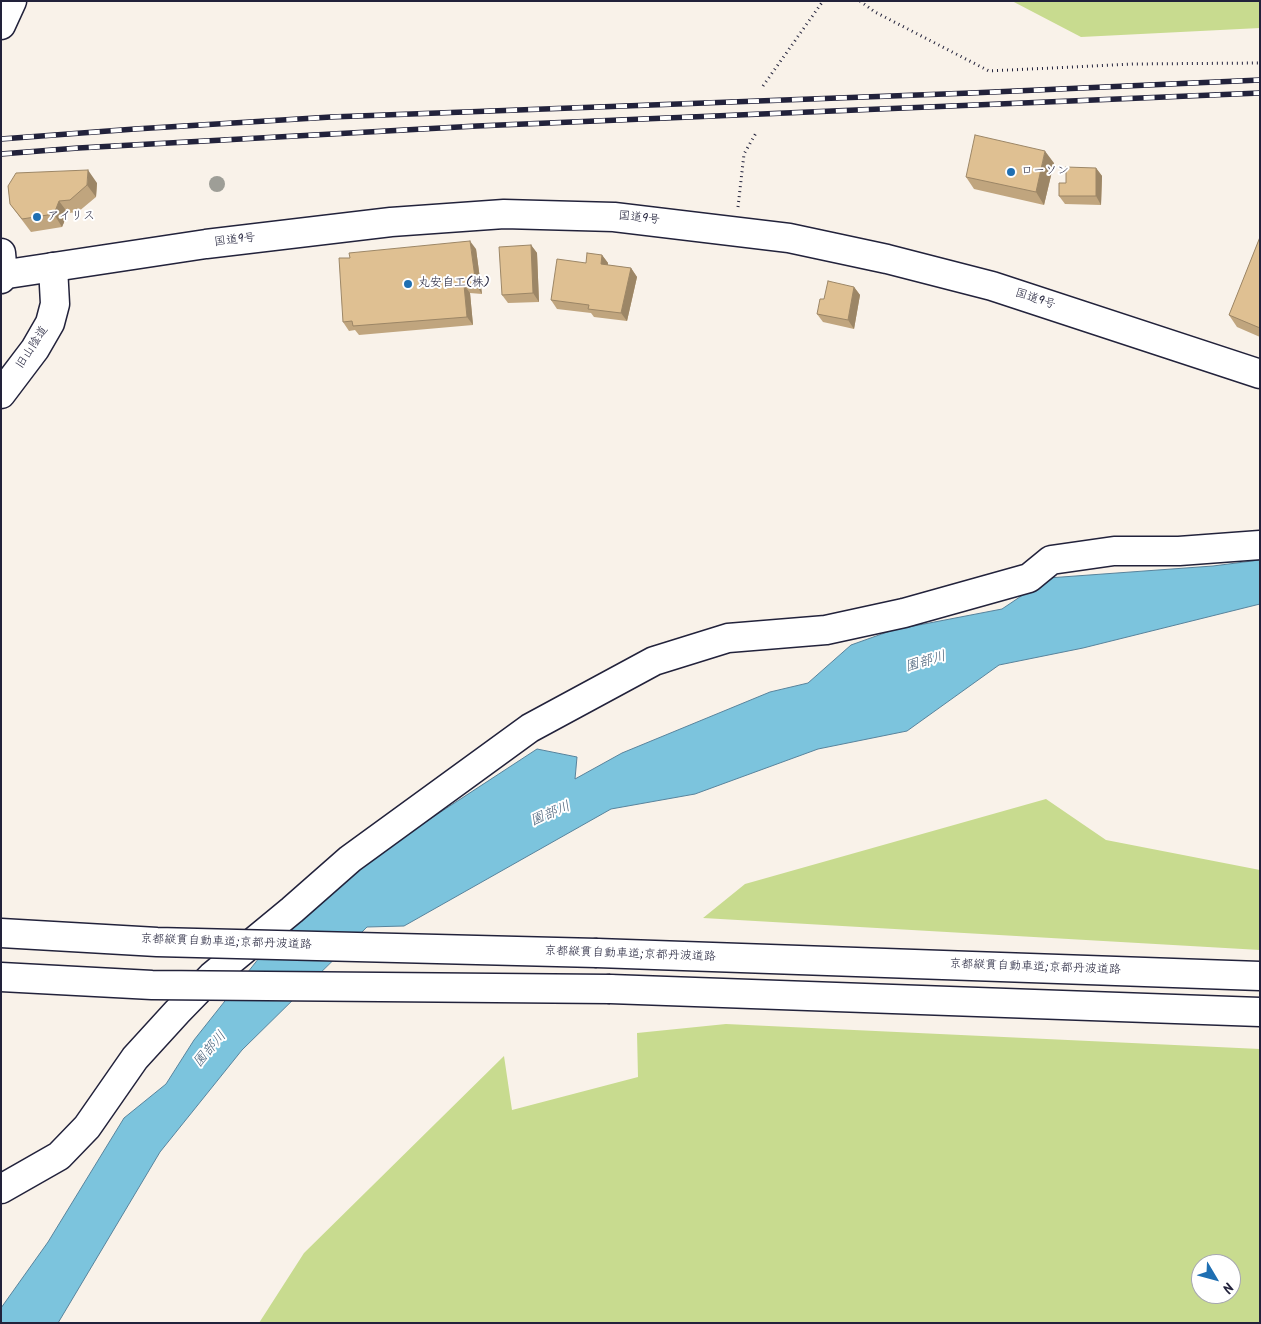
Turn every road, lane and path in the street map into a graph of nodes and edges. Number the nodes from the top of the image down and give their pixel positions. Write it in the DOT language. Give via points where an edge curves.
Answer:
graph roads {
  1 [pos="12,1"];
  2 [pos="823,1"];
  3 [pos="860,1"];
  4 [pos="1,25"];
  5 [pos="1260,63"];
  6 [pos="763,86"];
  7 [pos="756,133"];
  8 [pos="736,231"];
  9 [pos="53,266"];
  10 [pos="2,271"];
  11 [pos="1260,374"];
  12 [pos="1,394"];
  13 [pos="1260,545"];
  14 [pos="1,933"];
  15 [pos="1,976"];
  16 [pos="1260,976"];
  17 [pos="1260,1012"];
  18 [pos="1,1189"];
  1 -- 4 [label="main road"];
  2 -- 6 [label="path"];
  3 -- 5 [label="path" via="874,12 989,71 1133,64"];
  7 -- 8 [label="path" via="744,154"];
  8 -- 9 [label="main road, 国道9号" via="614,217 504,214 381,223"];
  8 -- 11 [label="main road, 国道9号" via="789,238 887,259 992,286"];
  9 -- 10 [label="main road, 国道9号"];
  9 -- 12 [label="main road, 旧山陰道" via="54,304 50,323"];
  13 -- 18 [label="main road" via="1179,551 1114,551 1051,560 1029,578 904,614 826,630 728,638 654,661 530,728 350,859 212,976 135,1058 86,1127 59,1156"];
  14 -- 16 [label="main road, 京都縦貫自動車道;京都丹波道路, bridge" via="157,942 597,953"];
  15 -- 17 [label="main road, bridge" via="152,985 610,989"];
}
